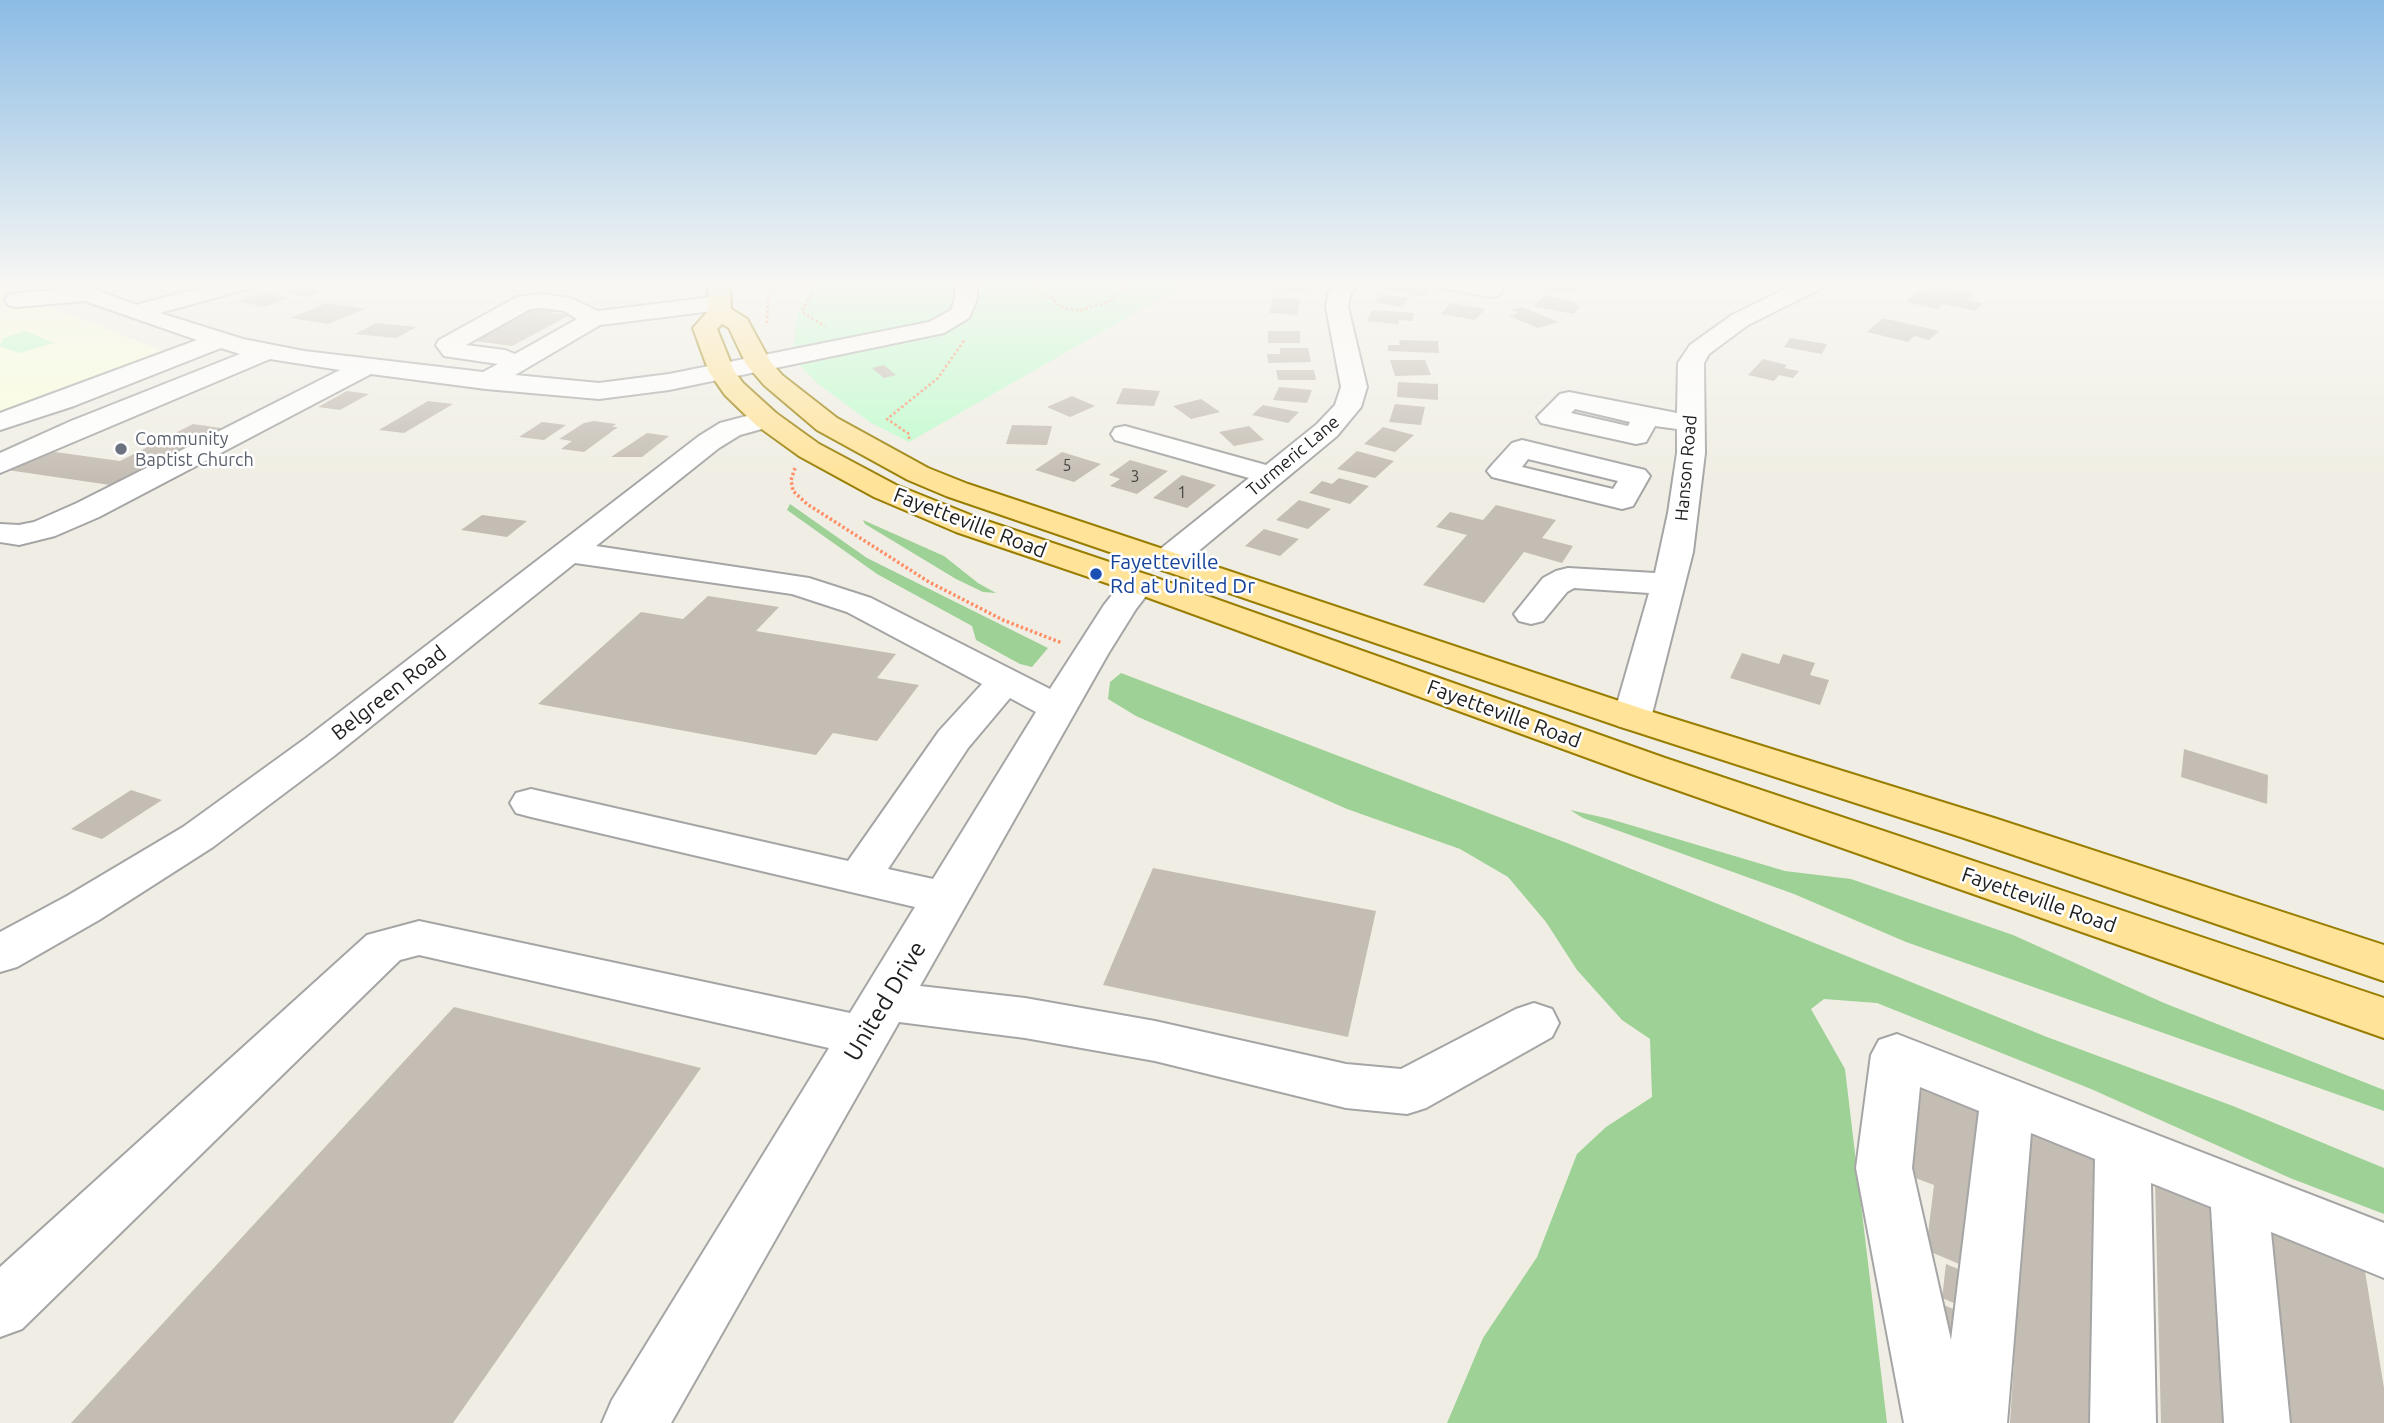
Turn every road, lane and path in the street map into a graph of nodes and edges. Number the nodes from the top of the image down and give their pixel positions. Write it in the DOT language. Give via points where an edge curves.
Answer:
graph roads {
  1 [pos="201,348"];
  2 [pos="256,348"];
  3 [pos="451,348"];
  4 [pos="543,348"];
  5 [pos="713,348"];
  6 [pos="751,348"];
  7 [pos="834,348"];
  8 [pos="958,348"];
  9 [pos="1345,348"];
  10 [pos="1701,348"];
  11 [pos="268,351"];
  12 [pos="524,359"];
  13 [pos="759,364"];
  14 [pos="368,366"];
  15 [pos="722,372"];
  16 [pos="486,381"];
  17 [pos="107,384"];
  18 [pos="32,385"];
  19 [pos="1646,417"];
  20 [pos="766,419"];
  21 [pos="0,422"];
  22 [pos="1692,423"];
  23 [pos="1125,433"];
  24 [pos="908,447"];
  25 [pos="0,464"];
  26 [pos="796,466"];
  27 [pos="1270,475"];
  28 [pos="0,533"];
  29 [pos="568,552"];
  30 [pos="1153,572"];
  31 [pos="1668,585"];
  32 [pos="1531,614"];
  33 [pos="1072,647"];
  34 [pos="1005,681"];
  35 [pos="1058,708"];
  36 [pos="1632,718"];
  37 [pos="531,803"];
  38 [pos="859,879"];
  39 [pos="946,898"];
  40 [pos="0,954"];
  41 [pos="2384,963"];
  42 [pos="875,1018"];
  43 [pos="2384,1018"];
  44 [pos="1534,1023"];
  45 [pos="2007,1099"];
  46 [pos="2123,1145"];
  47 [pos="2238,1191"];
  48 [pos="2384,1251"];
  49 [pos="0,1308"];
  50 [pos="635,1423"];
  51 [pos="1937,1423"];
  52 [pos="1974,1423"];
  53 [pos="2123,1423"];
  54 [pos="2258,1423"];
  1 -- 17 [label="street"];
  2 -- 11 [label="street"];
  3 -- 12 [label="street"];
  4 -- 12 [label="street"];
  5 -- 15 [label="main road, Fayetteville Road"];
  6 -- 13 [label="main road, Fayetteville Road"];
  7 -- 13 [label="street"];
  8 -- 24 [label="path" via="938,377 887,419 909,434"];
  9 -- 27 [label="street, Turmeric Lane" via="1353,374 1353,399 1340,418"];
  10 -- 22 [label="street, Hanson Road" via="1689,370"];
  11 -- 14 [label="street"];
  11 -- 25 [label="street"];
  12 -- 16 [label="street"];
  13 -- 15 [label="street"];
  13 -- 30 [label="main road, Fayetteville Road" via="827,424 918,474"];
  14 -- 16 [label="street"];
  14 -- 28 [label="street" via="88,510 44,529 19,535"];
  15 -- 16 [label="street" via="599,391"];
  15 -- 20 [label="main road, Fayetteville Road"];
  17 -- 18 [label="street"];
  17 -- 21 [label="street"];
  19 -- 22 [label="street"];
  20 -- 29 [label="street, Belgreen Road" via="718,436"];
  20 -- 30 [label="main road, Fayetteville Road" via="809,450 885,491 967,525"];
  22 -- 31 [label="street, Hanson Road" via="1656,498"];
  23 -- 27 [label="street"];
  26 -- 33 [label="path" via="793,491 807,504 929,582 1003,620"];
  27 -- 30 [label="street, Turmeric Lane"];
  29 -- 34 [label="street" via="797,585 859,605"];
  29 -- 40 [label="street, Belgreen Road" via="221,822"];
  30 -- 35 [label="street, United Drive" via="1121,605"];
  30 -- 36 [label="main road, Fayetteville Road" via="1238,583"];
  30 -- 43 [label="main road, Fayetteville Road" via="1651,767"];
  31 -- 32 [label="street" via="1568,579 1555,585"];
  31 -- 36 [label="street, Hanson Road"];
  34 -- 35 [label="street"];
  34 -- 38 [label="street" via="953,740"];
  35 -- 39 [label="street, United Drive"];
  36 -- 41 [label="main road, Fayetteville Road"];
  37 -- 38 [label="street"];
  38 -- 39 [label="street"];
  39 -- 42 [label="street, United Drive"];
  42 -- 44 [label="street" via="1025,1018 1155,1041 1346,1086 1407,1092"];
  42 -- 49 [label="street" via="419,938 384,947"];
  42 -- 50 [label="street, United Drive"];
  45 -- 46 [label="street"];
  45 -- 51 [label="street" via="1896,1055 1884,1168"];
  45 -- 52 [label="street"];
  46 -- 47 [label="street"];
  46 -- 53 [label="street"];
  47 -- 48 [label="street"];
  47 -- 54 [label="street"];
}
